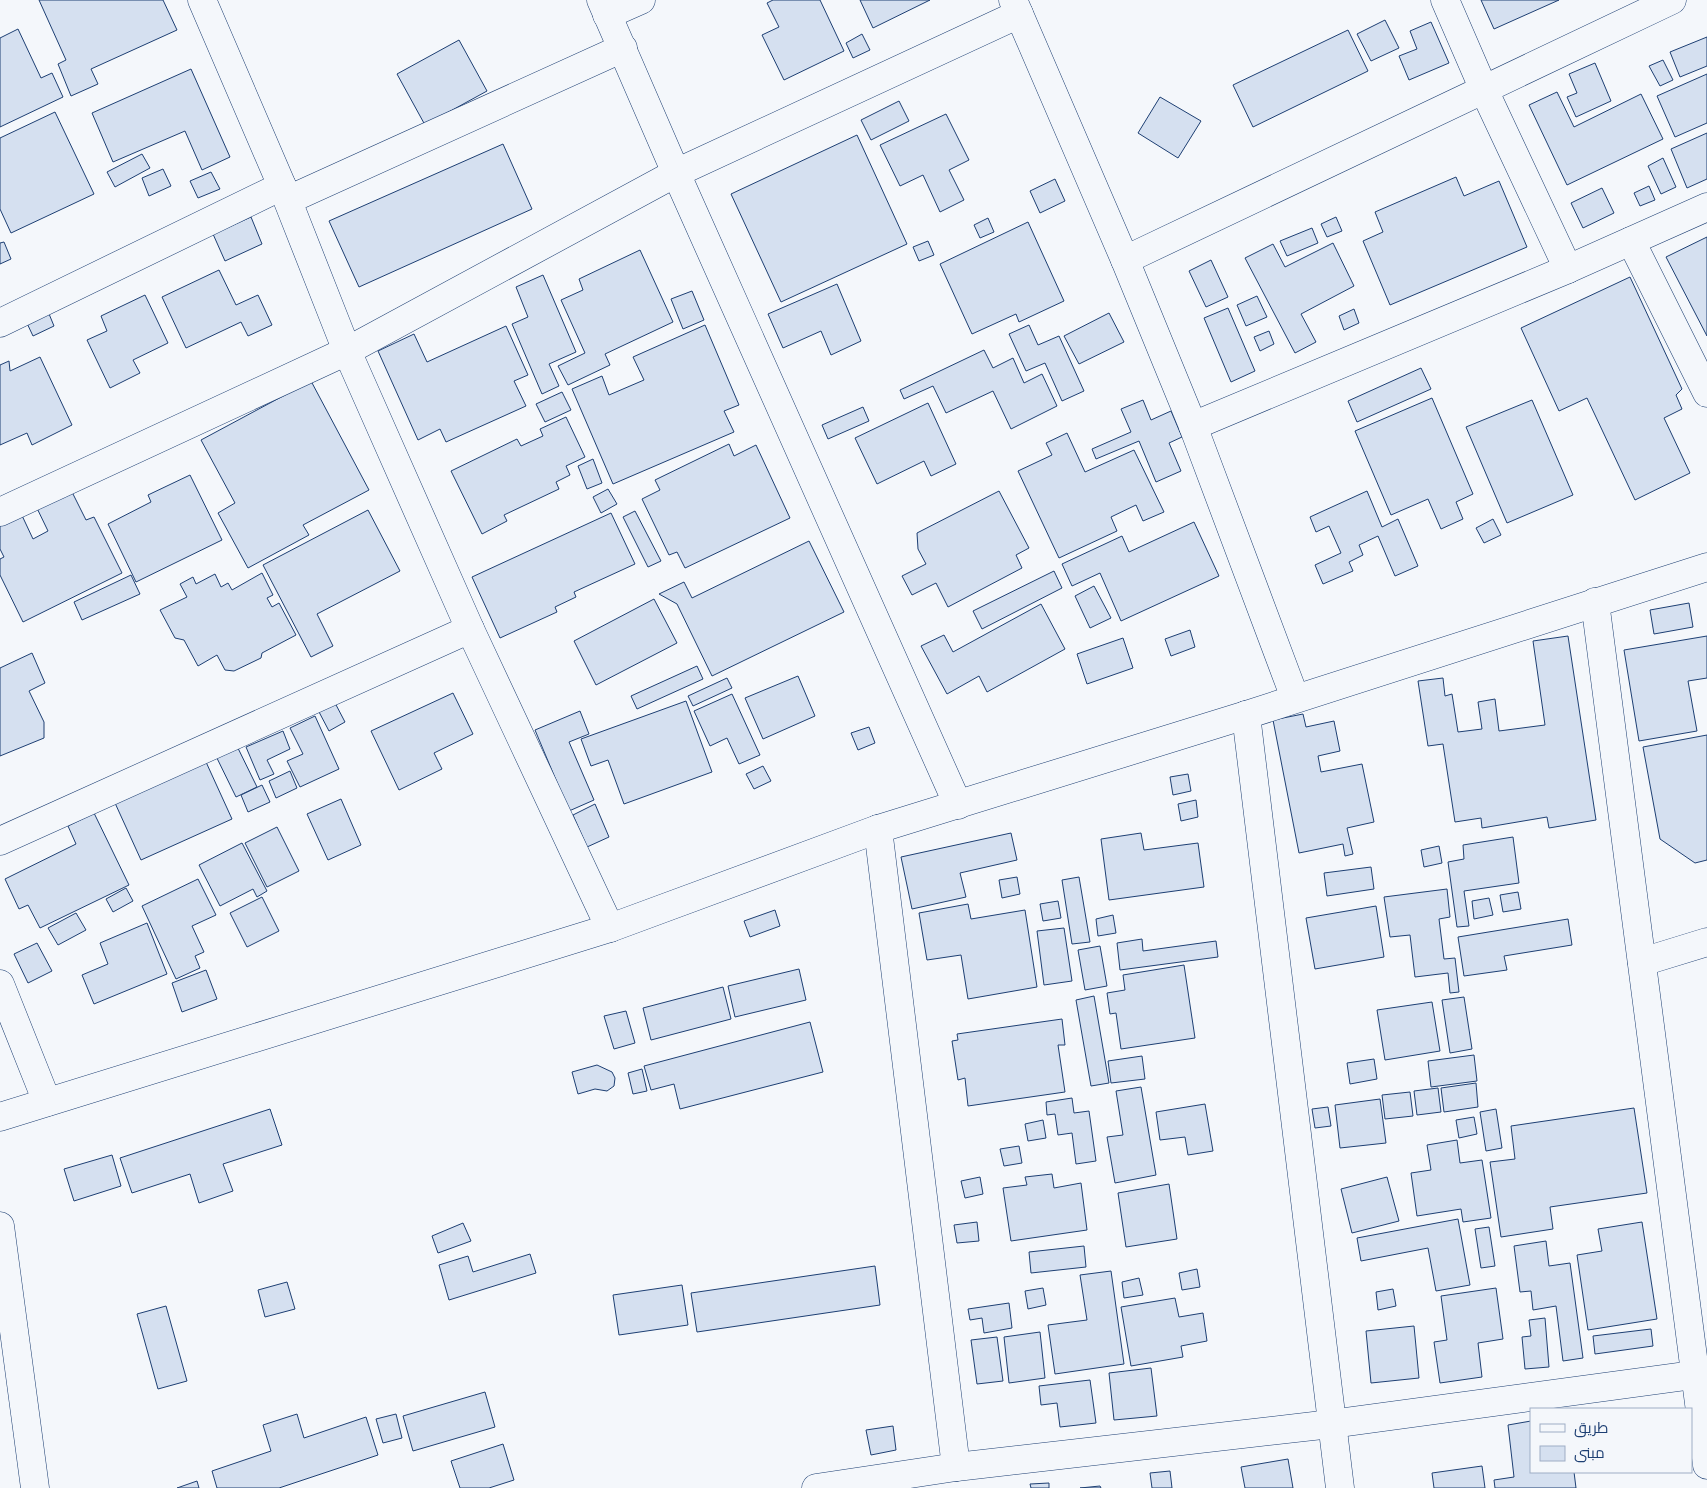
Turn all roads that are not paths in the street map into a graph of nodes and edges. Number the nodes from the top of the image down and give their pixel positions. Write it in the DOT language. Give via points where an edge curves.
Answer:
graph roads {
  1 [pos="202,0"];
  2 [pos="641,0"];
  3 [pos="1445,0"];
  4 [pos="1672,0"];
  5 [pos="1016,7"];
  6 [pos="604,8"];
  7 [pos="623,48"];
  8 [pos="1484,90"];
  9 [pos="676,173"];
  10 [pos="285,193"];
  11 [pos="1707,206"];
  12 [pos="1631,241"];
  13 [pos="1125,260"];
  14 [pos="1568,269"];
  15 [pos="0,323"];
  16 [pos="347,351"];
  17 [pos="1707,393"];
  18 [pos="1193,426"];
  19 [pos="0,512"];
  20 [pos="1707,567"];
  21 [pos="1595,602"];
  22 [pos="470,628"];
  23 [pos="1295,698"];
  24 [pos="1246,715"];
  25 [pos="958,805"];
  26 [pos="878,829"];
  27 [pos="0,841"];
  28 [pos="610,928"];
  29 [pos="1707,942"];
  30 [pos="1642,962"];
  31 [pos="0,984"];
  32 [pos="47,1102"];
  33 [pos="0,1117"];
  34 [pos="0,1226"];
  35 [pos="1701,1374"];
  36 [pos="1331,1424"];
  37 [pos="1707,1465"];
  38 [pos="956,1467"];
  39 [pos="35,1488"];
  40 [pos="816,1488"];
  41 [pos="1340,1488"];
  1 -- 10 [label="street"];
  2 -- 6 [label="street"];
  3 -- 8 [label="street"];
  4 -- 8 [label="street"];
  5 -- 9 [label="street"];
  5 -- 13 [label="street"];
  6 -- 7 [label="street"];
  7 -- 9 [label="street"];
  7 -- 10 [label="street"];
  8 -- 13 [label="street"];
  8 -- 14 [label="street"];
  9 -- 16 [label="street"];
  9 -- 25 [label="street"];
  10 -- 15 [label="street"];
  10 -- 16 [label="street"];
  11 -- 12 [label="street"];
  12 -- 14 [label="street"];
  12 -- 17 [label="street"];
  13 -- 18 [label="street"];
  14 -- 18 [label="street"];
  16 -- 19 [label="street"];
  16 -- 22 [label="street"];
  18 -- 23 [label="street"];
  20 -- 21 [label="street"];
  21 -- 23 [label="street"];
  21 -- 30 [label="street"];
  22 -- 27 [label="street"];
  22 -- 28 [label="street"];
  23 -- 24 [label="street"];
  24 -- 25 [label="street"];
  24 -- 36 [label="street"];
  25 -- 26 [label="street"];
  26 -- 28 [label="street"];
  26 -- 38 [label="street"];
  28 -- 32 [label="street"];
  29 -- 30 [label="street"];
  30 -- 35 [label="street"];
  31 -- 32 [label="street"];
  32 -- 33 [label="street"];
  34 -- 39 [label="street"];
  35 -- 36 [label="street"];
  35 -- 37 [label="street"];
  36 -- 38 [label="street"];
  36 -- 41 [label="street"];
  38 -- 40 [label="street"];
}
